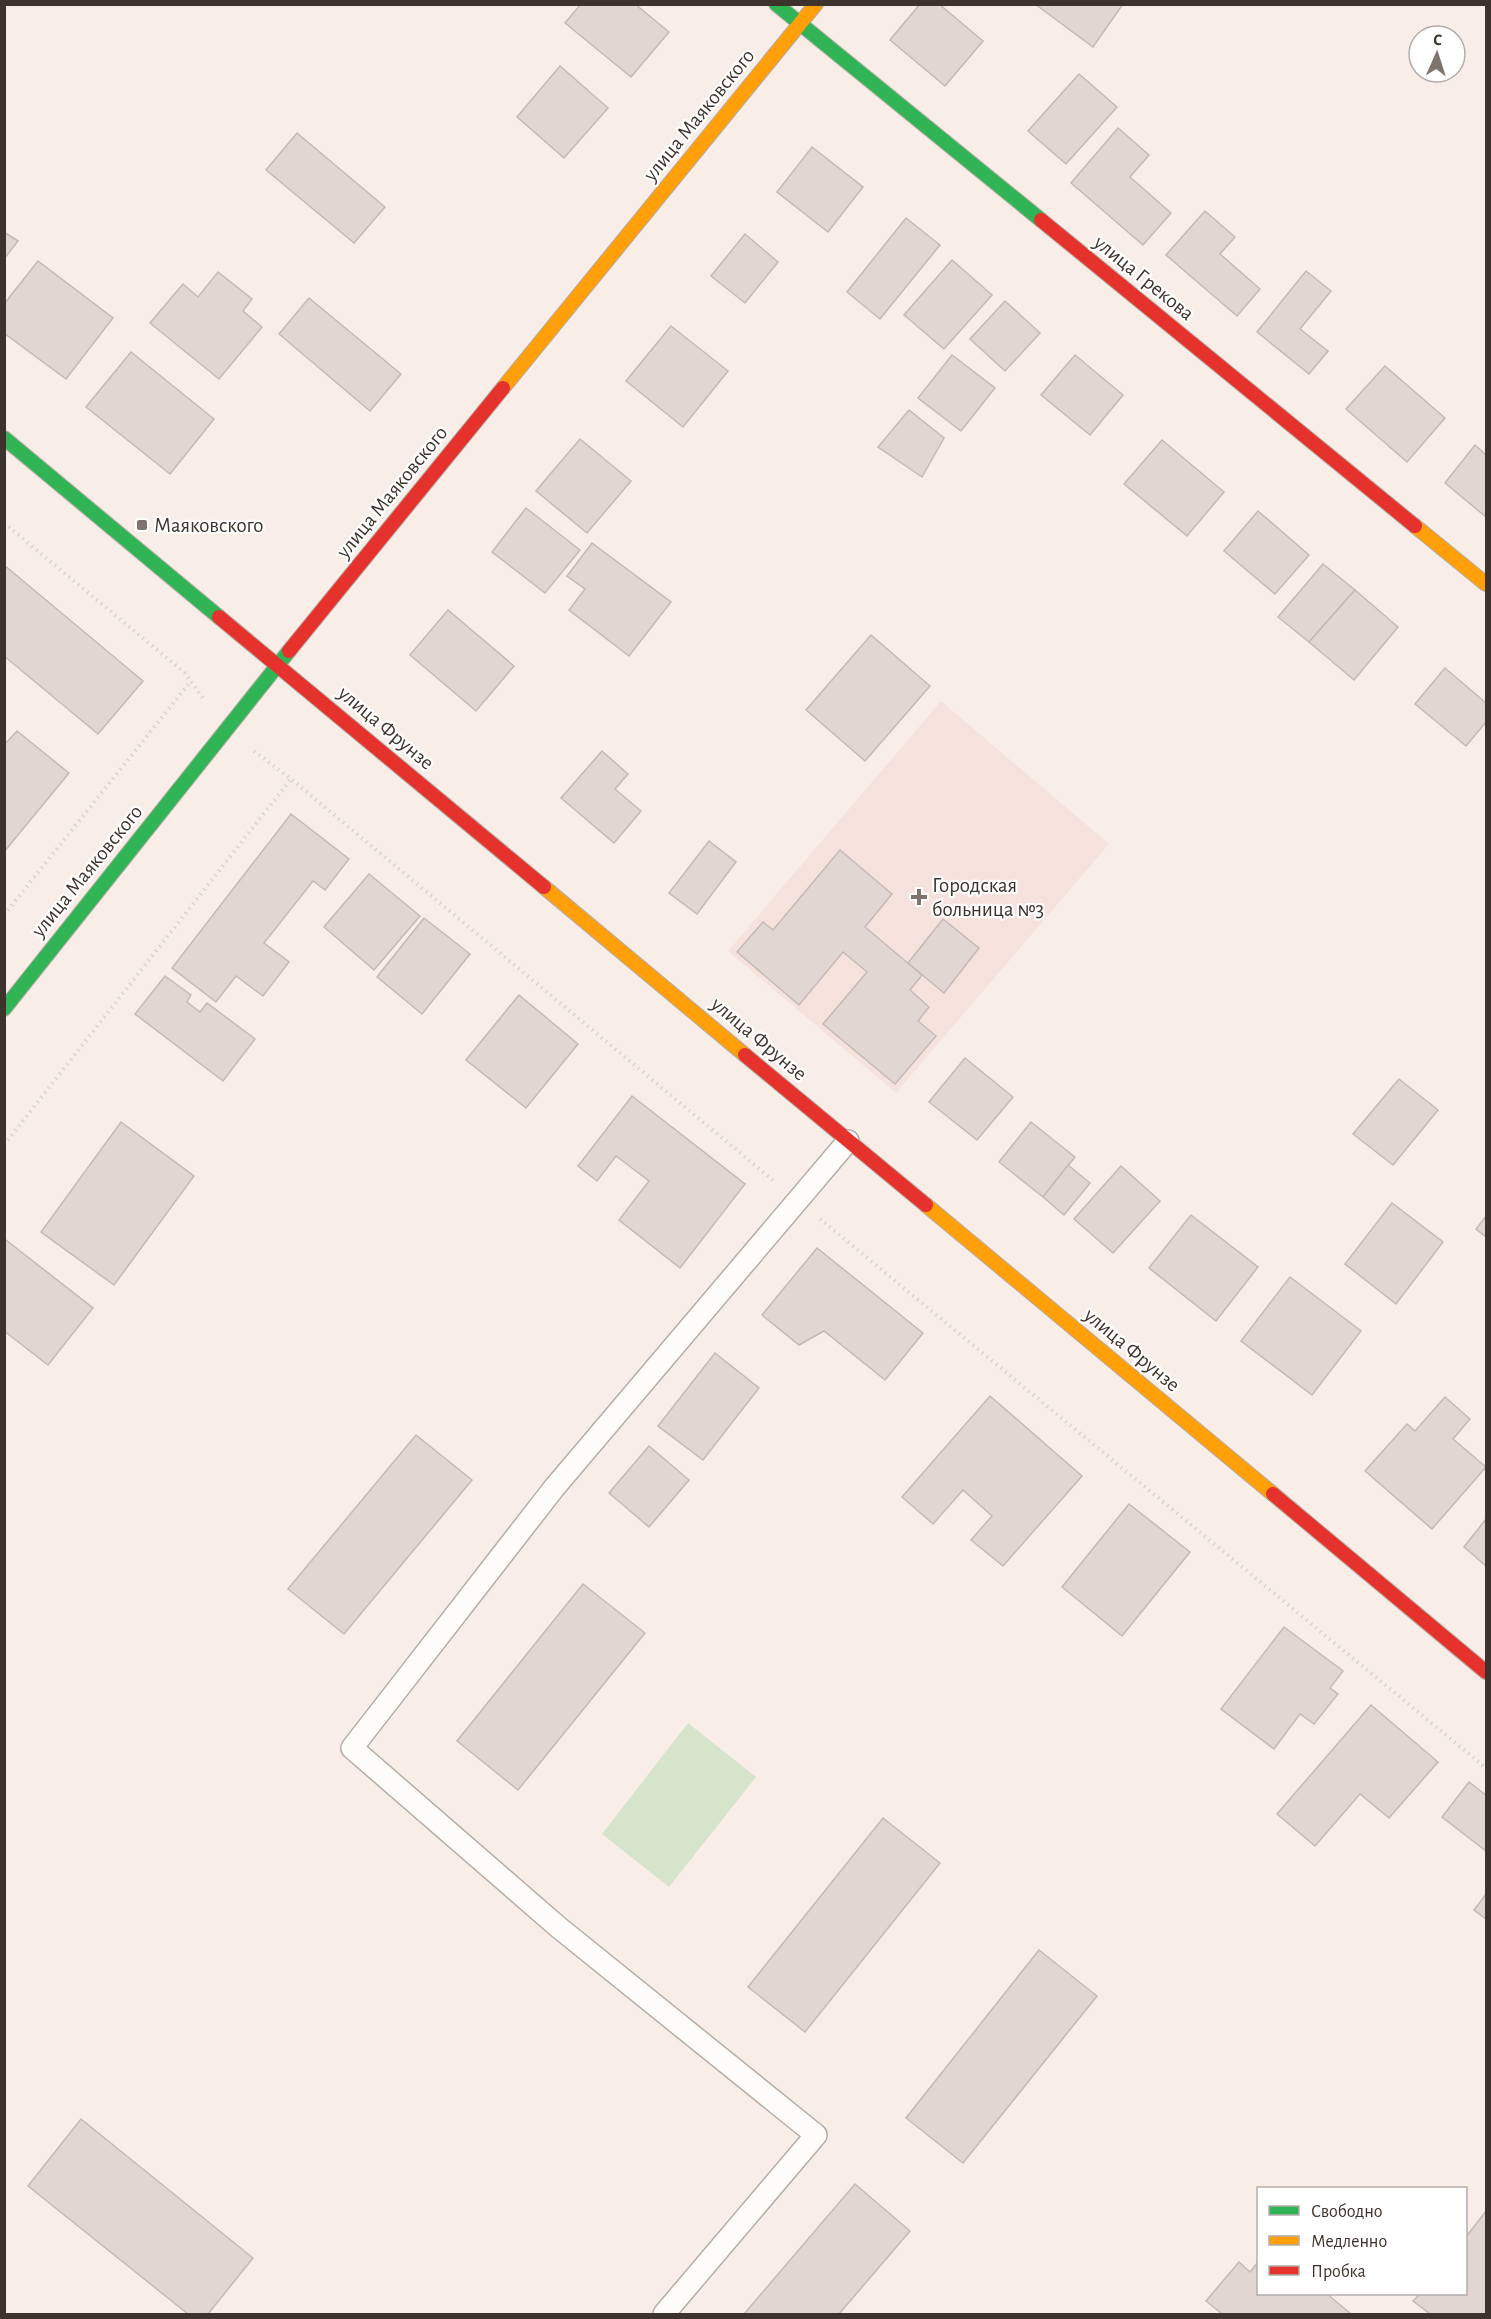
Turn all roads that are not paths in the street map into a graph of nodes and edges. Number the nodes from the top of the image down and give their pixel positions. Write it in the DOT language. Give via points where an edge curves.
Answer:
graph roads {
  1 [pos="776,4"];
  2 [pos="816,4"];
  3 [pos="800,24"];
  4 [pos="4,438"];
  5 [pos="1486,584"];
  6 [pos="278,665"];
  7 [pos="4,1009"];
  8 [pos="849,1141"];
  9 [pos="1486,1672"];
  10 [pos="664,2314"];
  1 -- 3 [label="street, улица Грекова"];
  2 -- 3 [label="street, улица Маяковского"];
  3 -- 5 [label="street, улица Грекова"];
  3 -- 6 [label="street, улица Маяковского"];
  4 -- 6 [label="street, улица Фрунзе"];
  6 -- 7 [label="street, улица Маяковского"];
  6 -- 8 [label="street, улица Фрунзе"];
  8 -- 9 [label="street, улица Фрунзе"];
  8 -- 10 [label="lane" via="554,1488 352,1748 556,1926 816,2135"];
}
